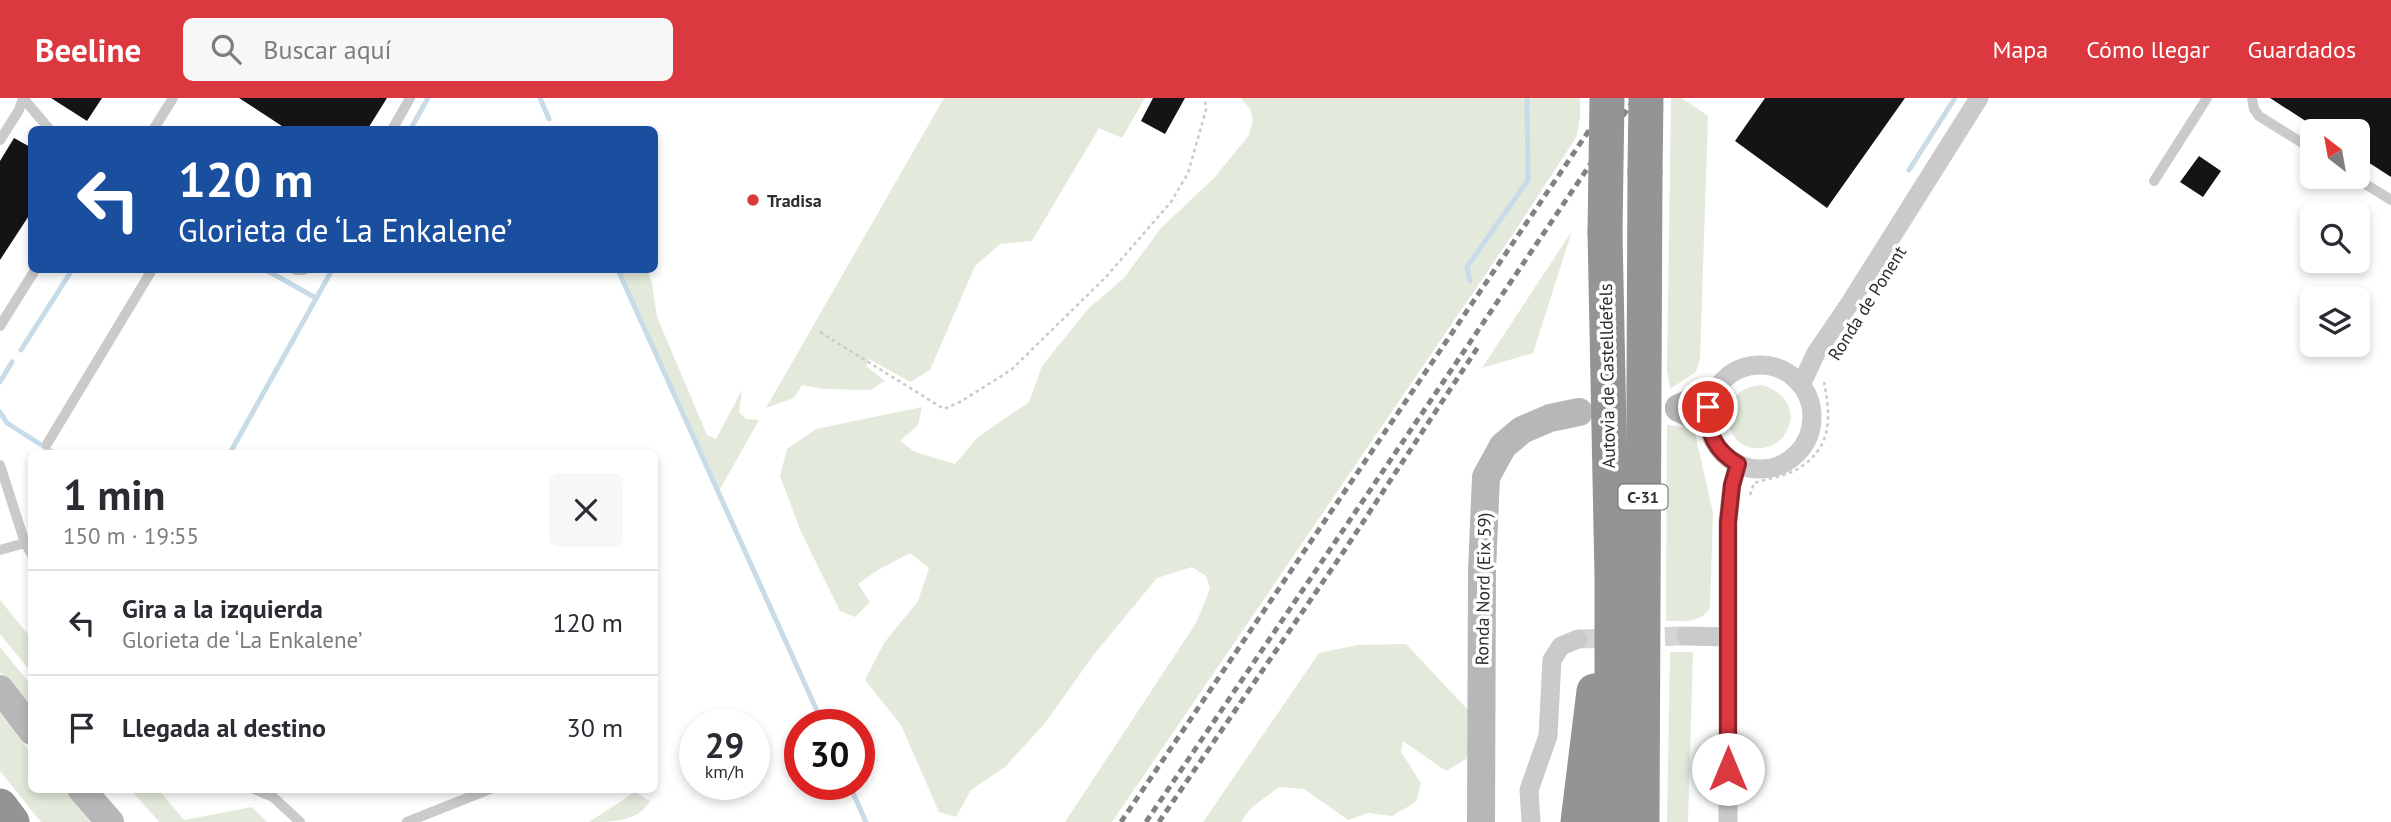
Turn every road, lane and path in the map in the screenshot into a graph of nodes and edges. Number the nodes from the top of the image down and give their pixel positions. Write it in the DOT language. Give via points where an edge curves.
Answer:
graph roads {
  1 [pos="23,98"];
  2 [pos="173,98"];
  3 [pos="410,98"];
  4 [pos="1205,98"];
  5 [pos="1607,98"];
  6 [pos="1646,98"];
  7 [pos="1979,98"];
  8 [pos="2207,98"];
  9 [pos="2252,98"];
  10 [pos="47,126"];
  11 [pos="156,126"];
  12 [pos="394,126"];
  13 [pos="0,140"];
  14 [pos="2300,142"];
  15 [pos="2154,181"];
  16 [pos="2370,187"];
  17 [pos="2391,200"];
  18 [pos="33,273"];
  19 [pos="150,273"];
  20 [pos="0,326"];
  21 [pos="820,332"];
  22 [pos="1816,354"];
  23 [pos="1783,371"];
  24 [pos="1822,374"];
  25 [pos="1801,385"];
  26 [pos="1713,393"];
  27 [pos="1579,412"];
  28 [pos="1708,422"];
  29 [pos="47,444"];
  30 [pos="1738,464"];
  31 [pos="0,465"];
  32 [pos="1747,506"];
  33 [pos="25,543"];
  34 [pos="28,548"];
  35 [pos="0,550"];
  36 [pos="1612,577"];
  37 [pos="1686,636"];
  38 [pos="1728,637"];
  39 [pos="1578,639"];
  40 [pos="0,689"];
  41 [pos="28,726"];
  42 [pos="85,793"];
  43 [pos="264,793"];
  44 [pos="480,793"];
  45 [pos="0,806"];
  46 [pos="12,822"];
  47 [pos="110,822"];
  48 [pos="300,822"];
  49 [pos="407,822"];
  50 [pos="1481,822"];
  51 [pos="1531,822"];
  52 [pos="1578,822"];
  53 [pos="1612,822"];
  54 [pos="1642,822"];
  55 [pos="1728,822"];
  1 -- 10 [label="lane"];
  1 -- 13 [label="lane"];
  2 -- 11 [label="lane"];
  3 -- 12 [label="lane"];
  4 -- 21 [label="path" via="1206,110 1188,173 1171,202 1105,278 1011,370 960,402 944,409"];
  5 -- 36 [label="highway, Autovia de Castelldefels / C-31, bridge"];
  6 -- 54 [label="highway, Autovia de Castelldefels / C-31, bridge"];
  7 -- 22 [label="street, Ronda de Ponent"];
  8 -- 15 [label="lane"];
  9 -- 14 [label="lane" via="2259,116"];
  16 -- 17 [label="lane"];
  18 -- 20 [label="lane"];
  19 -- 29 [label="lane"];
  22 -- 23 [label="street, Ronda de Ponent"];
  22 -- 25 [label="street, Ronda de Ponent"];
  23 -- 25 [label="street"];
  23 -- 26 [label="street" via="1755,365 1738,370 1723,379"];
  24 -- 32 [label="path, Ronda de Ponent" via="1830,424 1818,453 1796,470 1754,483"];
  25 -- 30 [label="street" via="1811,408 1811,424 1797,453 1769,468"];
  26 -- 28 [label="main road" via="1679,408"];
  27 -- 50 [label="main road, Ronda Nord (Eix 59)" via="1522,430 1503,446 1486,477"];
  28 -- 30 [label="street" via="1717,447"];
  30 -- 38 [label="street" via="1728,522"];
  31 -- 33 [label="lane"];
  33 -- 34 [label="lane"];
  33 -- 35 [label="lane"];
  36 -- 52 [label="highway"];
  36 -- 53 [label="highway, Autovia de Castelldefels / C-31"];
  37 -- 38 [label="street"];
  38 -- 55 [label="street"];
  39 -- 51 [label="street" via="1561,646 1552,660 1548,736 1529,790"];
  40 -- 41 [label="main road"];
  42 -- 47 [label="main road"];
  43 -- 48 [label="lane"];
  44 -- 49 [label="lane"];
  45 -- 46 [label="highway"];
}
